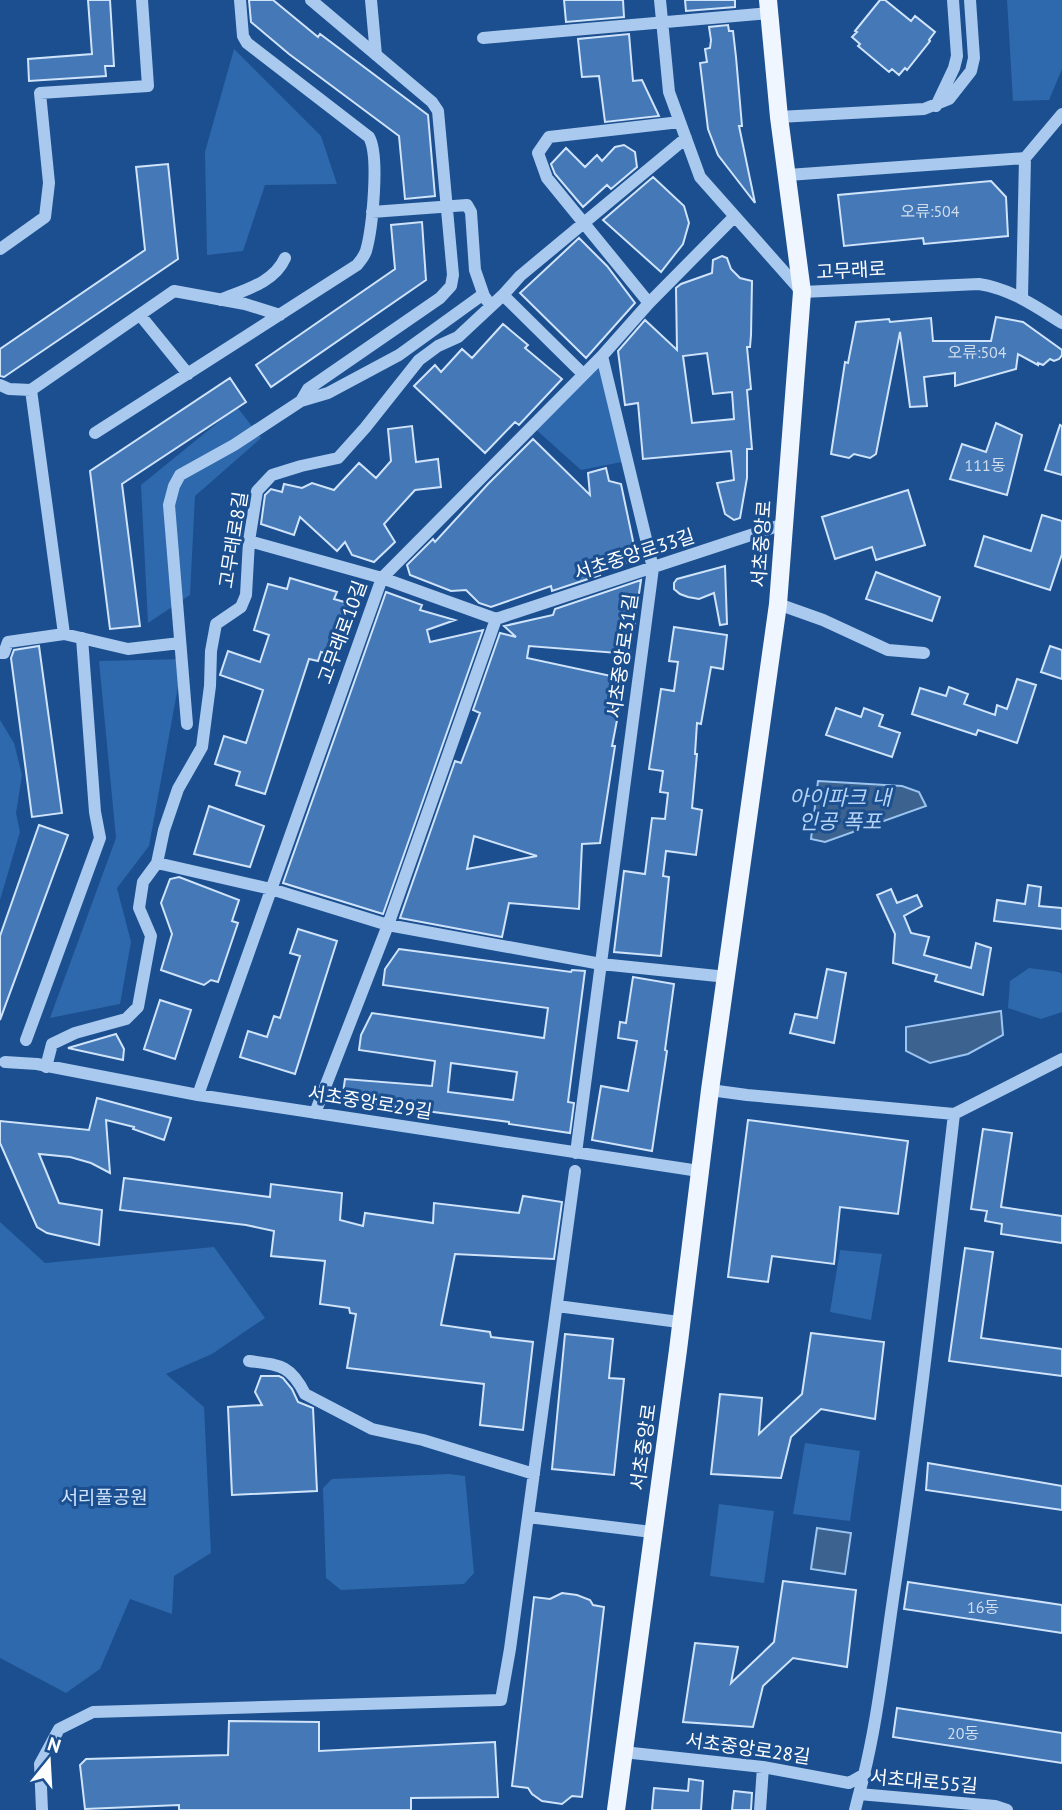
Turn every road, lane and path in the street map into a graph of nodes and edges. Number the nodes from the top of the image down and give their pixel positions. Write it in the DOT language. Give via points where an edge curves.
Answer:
graph roads {
  1 [pos="142,0"];
  2 [pos="240,0"];
  3 [pos="311,0"];
  4 [pos="371,0"];
  5 [pos="660,0"];
  6 [pos="953,0"];
  7 [pos="970,0"];
  8 [pos="768,6"];
  9 [pos="662,22"];
  10 [pos="483,38"];
  11 [pos="376,55"];
  12 [pos="936,106"];
  13 [pos="1062,114"];
  14 [pos="779,117"];
  15 [pos="680,122"];
  16 [pos="686,138"];
  17 [pos="1025,158"];
  18 [pos="788,175"];
  19 [pos="447,205"];
  20 [pos="372,212"];
  21 [pos="734,217"];
  22 [pos="583,222"];
  23 [pos="0,249"];
  24 [pos="285,258"];
  25 [pos="802,292"];
  26 [pos="503,295"];
  27 [pos="1022,298"];
  28 [pos="219,300"];
  29 [pos="487,301"];
  30 [pos="649,303"];
  31 [pos="140,315"];
  32 [pos="280,315"];
  33 [pos="1062,323"];
  34 [pos="602,356"];
  35 [pos="188,374"];
  36 [pos="583,374"];
  37 [pos="0,385"];
  38 [pos="31,390"];
  39 [pos="300,401"];
  40 [pos="95,433"];
  41 [pos="784,524"];
  42 [pos="249,541"];
  43 [pos="653,568"];
  44 [pos="382,578"];
  45 [pos="778,604"];
  46 [pos="496,619"];
  47 [pos="64,634"];
  48 [pos="82,638"];
  49 [pos="180,643"];
  50 [pos="0,653"];
  51 [pos="924,653"];
  52 [pos="187,724"];
  53 [pos="157,863"];
  54 [pos="271,889"];
  55 [pos="388,925"];
  56 [pos="601,964"];
  57 [pos="727,977"];
  58 [pos="26,1040"];
  59 [pos="1062,1059"];
  60 [pos="5,1062"];
  61 [pos="41,1065"];
  62 [pos="710,1090"];
  63 [pos="198,1095"];
  64 [pos="315,1113"];
  65 [pos="954,1114"];
  66 [pos="576,1153"];
  67 [pos="575,1171"];
  68 [pos="699,1171"];
  69 [pos="557,1306"];
  70 [pos="680,1322"];
  71 [pos="249,1362"];
  72 [pos="534,1474"];
  73 [pos="528,1517"];
  74 [pos="652,1532"];
  75 [pos="623,1752"];
  76 [pos="763,1768"];
  77 [pos="864,1774"];
  78 [pos="859,1794"];
  79 [pos="42,1810"];
  80 [pos="616,1810"];
  81 [pos="760,1810"];
  82 [pos="855,1810"];
  83 [pos="1007,1810"];
  1 -- 23 [label="street" via="148,86 40,93 49,183 45,218"];
  2 -- 20 [label="street" via="247,43 369,137 374,147"];
  3 -- 11 [label="street"];
  4 -- 11 [label="street"];
  5 -- 9 [label="street, 고무래로"];
  6 -- 12 [label="street" via="957,56"];
  7 -- 12 [label="street" via="971,71 950,99"];
  8 -- 9 [label="street"];
  8 -- 14 [label="main road, 서초중앙로"];
  9 -- 10 [label="street"];
  9 -- 15 [label="street, 고무래로" via="669,92"];
  11 -- 19 [label="street" via="438,111"];
  12 -- 14 [label="street"];
  13 -- 17 [label="street"];
  14 -- 18 [label="main road, 서초중앙로"];
  15 -- 16 [label="street, 고무래로"];
  15 -- 22 [label="street" via="549,137 538,153 547,178"];
  16 -- 21 [label="street, 고무래로" via="700,177"];
  16 -- 22 [label="street, 고무래로8길"];
  17 -- 18 [label="street"];
  17 -- 27 [label="street"];
  18 -- 25 [label="main road, 서초중앙로"];
  19 -- 20 [label="street"];
  19 -- 29 [label="street" via="470,208 475,270"];
  19 -- 39 [label="street" via="451,286 308,389"];
  20 -- 32 [label="street" via="363,259"];
  21 -- 25 [label="street, 고무래로"];
  21 -- 30 [label="street, 고무래로10길"];
  22 -- 26 [label="street, 고무래로8길"];
  22 -- 30 [label="street"];
  24 -- 28 [label="street" via="272,277"];
  25 -- 27 [label="street, 고무래로" via="979,284"];
  25 -- 41 [label="main road, 서초중앙로"];
  26 -- 29 [label="street, 고무래로8길"];
  26 -- 36 [label="street"];
  27 -- 33 [label="street, 고무래로"];
  28 -- 31 [label="street" via="174,291"];
  28 -- 32 [label="street"];
  29 -- 39 [label="street" via="478,298 399,355 328,393"];
  29 -- 42 [label="street, 고무래로8길" via="458,337 419,360 338,458 272,475 257,491"];
  30 -- 34 [label="street, 고무래로10길"];
  31 -- 35 [label="street"];
  31 -- 38 [label="street"];
  32 -- 35 [label="street"];
  34 -- 36 [label="street, 고무래로10길"];
  34 -- 43 [label="street, 서초중앙로31길"];
  35 -- 40 [label="street"];
  36 -- 44 [label="street, 고무래로10길"];
  37 -- 38 [label="street"];
  38 -- 47 [label="street"];
  39 -- 49 [label="street" via="180,475 174,486 169,505"];
  41 -- 43 [label="street, 서초중앙로33길"];
  41 -- 45 [label="main road, 서초중앙로"];
  42 -- 44 [label="street"];
  42 -- 53 [label="street, 고무래로8길" via="241,607 216,624 202,747 178,789"];
  43 -- 46 [label="street, 서초중앙로33길"];
  43 -- 56 [label="street, 서초중앙로31길"];
  44 -- 46 [label="street"];
  44 -- 54 [label="street, 고무래로10길"];
  45 -- 51 [label="street" via="888,650"];
  45 -- 57 [label="main road, 서초중앙로"];
  46 -- 55 [label="street"];
  47 -- 48 [label="street"];
  47 -- 50 [label="street" via="8,642"];
  48 -- 49 [label="street" via="128,649"];
  48 -- 58 [label="street" via="94,812 100,838"];
  49 -- 52 [label="street"];
  53 -- 54 [label="street"];
  53 -- 61 [label="street, 고무래로8길" via="143,882 139,908 151,936 138,1007 125,1019 52,1044"];
  54 -- 55 [label="street"];
  54 -- 63 [label="street, 고무래로10길"];
  55 -- 56 [label="street"];
  55 -- 64 [label="street"];
  56 -- 57 [label="street"];
  56 -- 66 [label="street, 서초중앙로31길"];
  57 -- 62 [label="main road, 서초중앙로"];
  59 -- 65 [label="street"];
  60 -- 61 [label="street, 서초중앙로29길"];
  61 -- 63 [label="street, 서초중앙로29길"];
  62 -- 65 [label="street"];
  62 -- 68 [label="main road, 서초중앙로"];
  63 -- 64 [label="street, 서초중앙로29길"];
  64 -- 66 [label="street, 서초중앙로29길"];
  65 -- 77 [label="street, 서초대로55길" via="920,1410"];
  66 -- 68 [label="street, 서초중앙로29길"];
  67 -- 69 [label="street"];
  68 -- 70 [label="main road, 서초중앙로"];
  69 -- 70 [label="street"];
  69 -- 72 [label="street"];
  70 -- 74 [label="main road, 서초중앙로"];
  71 -- 72 [label="street" via="283,1366 305,1394 372,1429"];
  72 -- 73 [label="street"];
  73 -- 74 [label="street"];
  73 -- 79 [label="street" via="501,1700 93,1713 59,1729 40,1764"];
  74 -- 75 [label="main road, 서초중앙로"];
  75 -- 76 [label="street, 서초중앙로28길"];
  75 -- 80 [label="main road, 서초중앙로"];
  76 -- 77 [label="street, 서초중앙로28길" via="849,1783"];
  76 -- 81 [label="street"];
  77 -- 78 [label="street, 서초대로55길"];
  78 -- 82 [label="street"];
  78 -- 83 [label="street, 서초대로55길"];
}
